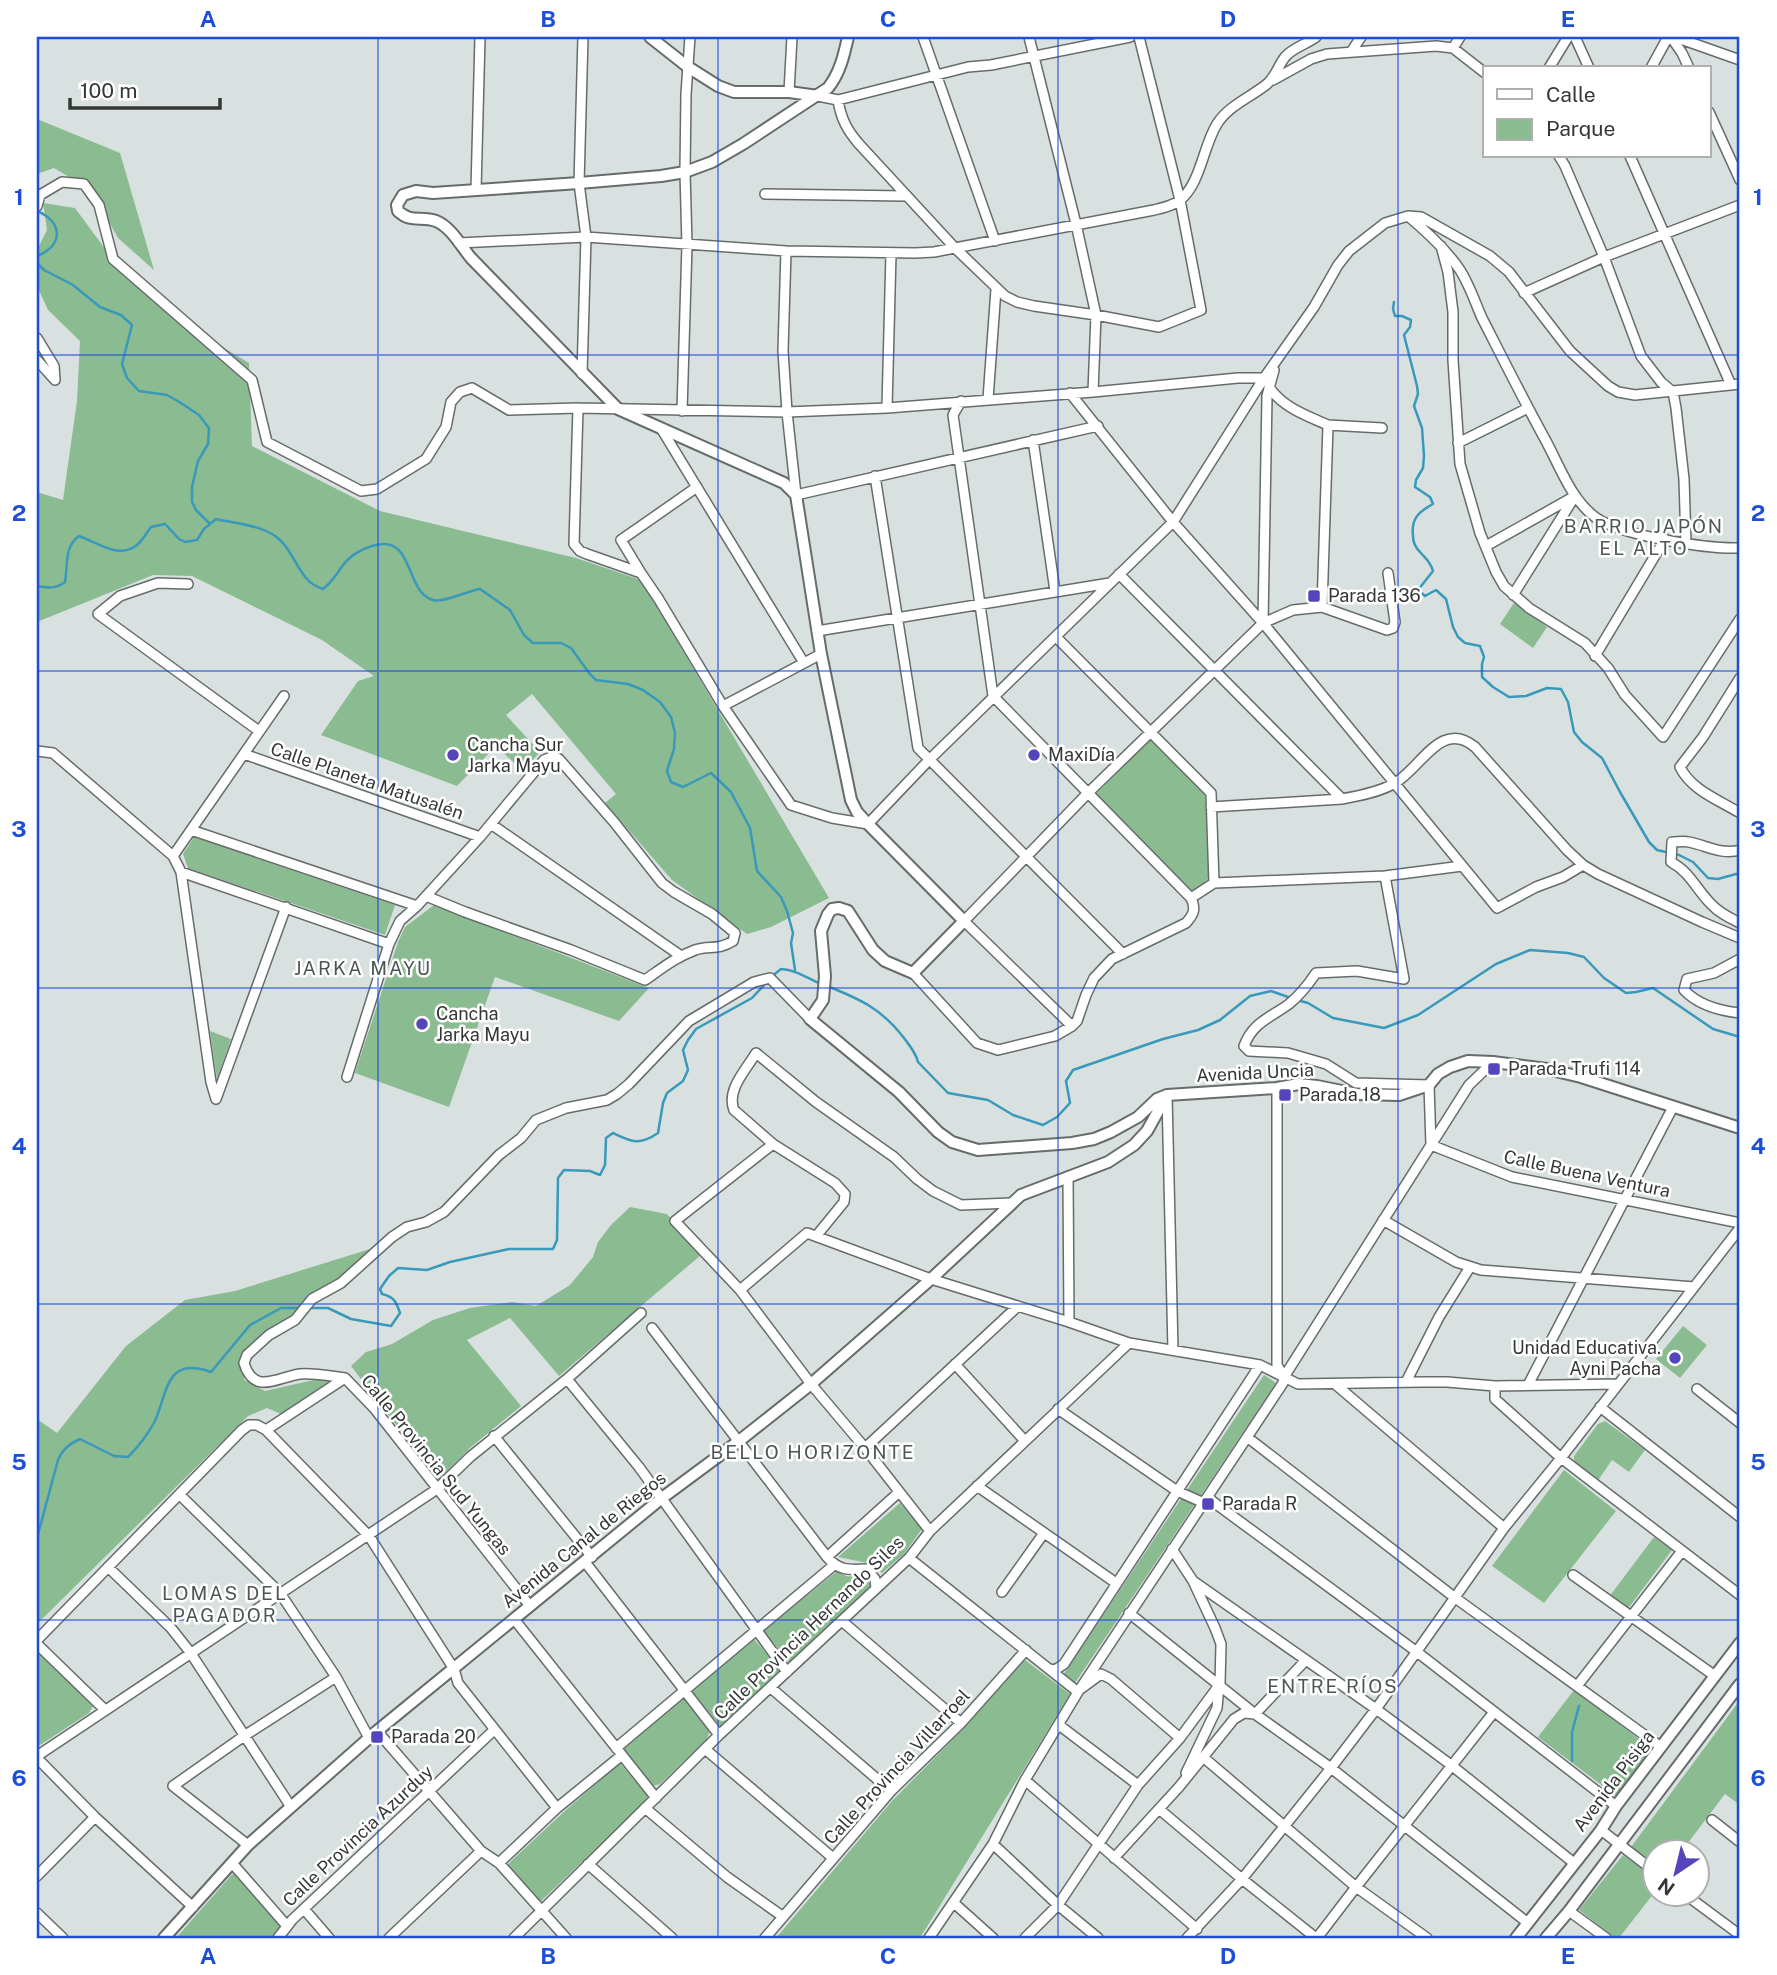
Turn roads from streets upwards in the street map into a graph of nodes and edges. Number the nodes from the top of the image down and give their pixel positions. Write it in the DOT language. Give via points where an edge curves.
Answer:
graph roads {
  1 [pos="480,37"];
  2 [pos="583,37"];
  3 [pos="650,37"];
  4 [pos="690,37"];
  5 [pos="792,37"];
  6 [pos="848,37"];
  7 [pos="923,37"];
  8 [pos="1029,37"];
  9 [pos="1130,37"];
  10 [pos="1139,37"];
  11 [pos="1316,37"];
  12 [pos="1361,37"];
  13 [pos="1460,37"];
  14 [pos="1568,37"];
  15 [pos="1575,37"];
  16 [pos="1671,37"];
  17 [pos="1454,48"];
  18 [pos="1351,52"];
  19 [pos="1032,56"];
  20 [pos="1283,60"];
  21 [pos="1740,60"];
  22 [pos="1550,66"];
  23 [pos="1589,66"];
  24 [pos="1652,66"];
  25 [pos="1688,66"];
  26 [pos="688,67"];
  27 [pos="1290,69"];
  28 [pos="1483,71"];
  29 [pos="938,76"];
  30 [pos="1269,82"];
  31 [pos="789,92"];
  32 [pos="818,96"];
  33 [pos="838,100"];
  34 [pos="1710,113"];
  35 [pos="1560,158"];
  36 [pos="1631,158"];
  37 [pos="685,172"];
  38 [pos="1740,180"];
  39 [pos="579,183"];
  40 [pos="476,190"];
  41 [pos="765,194"];
  42 [pos="906,196"];
  43 [pos="1180,200"];
  44 [pos="1740,205"];
  45 [pos="37,206"];
  46 [pos="1408,216"];
  47 [pos="1076,224"];
  48 [pos="1664,234"];
  49 [pos="586,237"];
  50 [pos="995,241"];
  51 [pos="459,243"];
  52 [pos="687,245"];
  53 [pos="1441,246"];
  54 [pos="955,248"];
  55 [pos="786,251"];
  56 [pos="891,253"];
  57 [pos="1604,257"];
  58 [pos="996,289"];
  59 [pos="1524,293"];
  60 [pos="1096,315"];
  61 [pos="37,338"];
  62 [pos="37,360"];
  63 [pos="582,374"];
  64 [pos="1266,383"];
  65 [pos="1736,384"];
  66 [pos="1093,392"];
  67 [pos="1672,392"];
  68 [pos="1070,393"];
  69 [pos="988,399"];
  70 [pos="961,401"];
  71 [pos="578,408"];
  72 [pos="887,408"];
  73 [pos="1528,408"];
  74 [pos="618,409"];
  75 [pos="682,411"];
  76 [pos="787,412"];
  77 [pos="1328,425"];
  78 [pos="1098,426"];
  79 [pos="1382,428"];
  80 [pos="662,430"];
  81 [pos="1033,440"];
  82 [pos="1458,443"];
  83 [pos="958,459"];
  84 [pos="875,476"];
  85 [pos="697,487"];
  86 [pos="796,495"];
  87 [pos="1575,496"];
  88 [pos="1173,522"];
  89 [pos="1665,539"];
  90 [pos="1686,543"];
  91 [pos="1486,546"];
  92 [pos="1740,548"];
  93 [pos="641,573"];
  94 [pos="1388,573"];
  95 [pos="1119,574"];
  96 [pos="1110,583"];
  97 [pos="188,584"];
  98 [pos="1055,592"];
  99 [pos="1513,595"];
  100 [pos="979,604"];
  101 [pos="1322,607"];
  102 [pos="897,618"];
  103 [pos="1740,619"];
  104 [pos="1263,623"];
  105 [pos="817,631"];
  106 [pos="1056,636"];
  107 [pos="821,654"];
  108 [pos="1595,656"];
  109 [pos="804,663"];
  110 [pos="1215,671"];
  111 [pos="1740,678"];
  112 [pos="284,695"];
  113 [pos="993,696"];
  114 [pos="723,706"];
  115 [pos="259,732"];
  116 [pos="1150,732"];
  117 [pos="37,751"];
  118 [pos="244,754"];
  119 [pos="930,759"];
  120 [pos="1395,783"];
  121 [pos="1088,793"];
  122 [pos="1342,799"];
  123 [pos="1210,807"];
  124 [pos="1740,813"];
  125 [pos="491,824"];
  126 [pos="867,824"];
  127 [pos="191,830"];
  128 [pos="480,837"];
  129 [pos="1740,850"];
  130 [pos="173,856"];
  131 [pos="1026,858"];
  132 [pos="1583,865"];
  133 [pos="1462,866"];
  134 [pos="181,872"];
  135 [pos="1385,876"];
  136 [pos="1214,883"];
  137 [pos="426,896"];
  138 [pos="1191,898"];
  139 [pos="417,906"];
  140 [pos="286,907"];
  141 [pos="964,921"];
  142 [pos="1740,923"];
  143 [pos="1740,938"];
  144 [pos="389,944"];
  145 [pos="1123,954"];
  146 [pos="681,956"];
  147 [pos="1740,959"];
  148 [pos="913,973"];
  149 [pos="1740,1013"];
  150 [pos="810,1019"];
  151 [pos="1072,1026"];
  152 [pos="1493,1062"];
  153 [pos="347,1077"];
  154 [pos="1429,1085"];
  155 [pos="1277,1088"];
  156 [pos="1167,1095"];
  157 [pos="1673,1107"];
  158 [pos="1740,1128"];
  159 [pos="773,1144"];
  160 [pos="1431,1145"];
  161 [pos="1068,1177"];
  162 [pos="1625,1200"];
  163 [pos="1011,1203"];
  164 [pos="1383,1220"];
  165 [pos="1740,1223"];
  166 [pos="1740,1228"];
  167 [pos="817,1236"];
  168 [pos="1470,1267"];
  169 [pos="1584,1278"];
  170 [pos="931,1279"];
  171 [pos="1694,1287"];
  172 [pos="740,1290"];
  173 [pos="1018,1306"];
  174 [pos="641,1313"];
  175 [pos="1069,1322"];
  176 [pos="652,1328"];
  177 [pos="1129,1343"];
  178 [pos="1173,1350"];
  179 [pos="955,1364"];
  180 [pos="1260,1365"];
  181 [pos="345,1378"];
  182 [pos="567,1379"];
  183 [pos="1283,1380"];
  184 [pos="1406,1382"];
  185 [pos="811,1384"];
  186 [pos="1335,1384"];
  187 [pos="1617,1384"];
  188 [pos="1528,1385"];
  189 [pos="1495,1386"];
  190 [pos="1697,1389"];
  191 [pos="1600,1407"];
  192 [pos="1058,1409"];
  193 [pos="1740,1423"];
  194 [pos="265,1430"];
  195 [pos="494,1436"];
  196 [pos="1247,1437"];
  197 [pos="739,1441"];
  198 [pos="1025,1441"];
  199 [pos="865,1448"];
  200 [pos="1561,1458"];
  201 [pos="977,1486"];
  202 [pos="437,1489"];
  203 [pos="1177,1491"];
  204 [pos="898,1493"];
  205 [pos="180,1495"];
  206 [pos="662,1498"];
  207 [pos="1206,1501"];
  208 [pos="1740,1517"];
  209 [pos="1504,1528"];
  210 [pos="930,1531"];
  211 [pos="1044,1533"];
  212 [pos="369,1536"];
  213 [pos="1172,1549"];
  214 [pos="1682,1551"];
  215 [pos="827,1557"];
  216 [pos="909,1558"];
  217 [pos="588,1559"];
  218 [pos="834,1565"];
  219 [pos="108,1567"];
  220 [pos="1573,1576"];
  221 [pos="1193,1581"];
  222 [pos="1116,1583"];
  223 [pos="876,1588"];
  224 [pos="1002,1592"];
  225 [pos="280,1593"];
  226 [pos="1740,1595"];
  227 [pos="1454,1597"];
  228 [pos="530,1606"];
  229 [pos="1129,1613"];
  230 [pos="1631,1616"];
  231 [pos="514,1619"];
  232 [pos="843,1622"];
  233 [pos="756,1631"];
  234 [pos="37,1642"];
  235 [pos="1740,1643"];
  236 [pos="1026,1650"];
  237 [pos="190,1652"];
  238 [pos="1417,1652"];
  239 [pos="1305,1661"];
  240 [pos="454,1669"];
  241 [pos="1049,1669"];
  242 [pos="788,1672"];
  243 [pos="1715,1676"];
  244 [pos="336,1677"];
  245 [pos="1220,1684"];
  246 [pos="1740,1684"];
  247 [pos="1577,1686"];
  248 [pos="771,1688"];
  249 [pos="684,1691"];
  250 [pos="1078,1692"];
  251 [pos="1376,1709"];
  252 [pos="105,1710"];
  253 [pos="1494,1712"];
  254 [pos="1255,1714"];
  255 [pos="961,1723"];
  256 [pos="1059,1726"];
  257 [pos="494,1730"];
  258 [pos="373,1735"];
  259 [pos="719,1735"];
  260 [pos="244,1736"];
  261 [pos="1180,1738"];
  262 [pos="1661,1747"];
  263 [pos="705,1749"];
  264 [pos="619,1751"];
  265 [pos="37,1757"];
  266 [pos="1203,1758"];
  267 [pos="1451,1765"];
  268 [pos="1331,1768"];
  269 [pos="1025,1780"];
  270 [pos="1139,1785"];
  271 [pos="1179,1787"];
  272 [pos="429,1791"];
  273 [pos="891,1791"];
  274 [pos="656,1798"];
  275 [pos="1616,1806"];
  276 [pos="291,1807"];
  277 [pos="558,1808"];
  278 [pos="645,1808"];
  279 [pos="1159,1809"];
  280 [pos="95,1817"];
  281 [pos="1712,1820"];
  282 [pos="1284,1825"];
  283 [pos="1404,1827"];
  284 [pos="1601,1830"];
  285 [pos="1740,1842"];
  286 [pos="993,1844"];
  287 [pos="1097,1844"];
  288 [pos="1619,1844"];
  289 [pos="248,1845"];
  290 [pos="481,1851"];
  291 [pos="832,1858"];
  292 [pos="1114,1858"];
  293 [pos="1640,1860"];
  294 [pos="233,1863"];
  295 [pos="499,1863"];
  296 [pos="1574,1863"];
  297 [pos="588,1864"];
  298 [pos="37,1877"];
  299 [pos="1242,1880"];
  300 [pos="1356,1887"];
  301 [pos="954,1903"];
  302 [pos="1058,1905"];
  303 [pos="193,1907"];
  304 [pos="304,1909"];
  305 [pos="1705,1909"];
  306 [pos="541,1911"];
  307 [pos="1569,1911"];
  308 [pos="37,1913"];
  309 [pos="782,1916"];
  310 [pos="1528,1923"];
  311 [pos="287,1926"];
  312 [pos="1197,1929"];
  313 [pos="1740,1935"];
  314 [pos="1601,1937"];
  315 [pos="62,1938"];
  316 [pos="164,1938"];
  317 [pos="278,1938"];
  318 [pos="329,1938"];
  319 [pos="389,1938"];
  320 [pos="514,1938"];
  321 [pos="566,1938"];
  322 [pos="672,1938"];
  323 [pos="765,1938"];
  324 [pos="929,1938"];
  325 [pos="993,1938"];
  326 [pos="1025,1938"];
  327 [pos="1098,1938"];
  328 [pos="1187,1938"];
  329 [pos="1317,1938"];
  330 [pos="1427,1938"];
  331 [pos="1516,1938"];
  332 [pos="1546,1938"];
  1 -- 40 [label="street"];
  2 -- 39 [label="street"];
  3 -- 26 [label="street"];
  4 -- 26 [label="street"];
  5 -- 31 [label="street"];
  6 -- 32 [label="street" via="835,79"];
  7 -- 29 [label="street"];
  8 -- 19 [label="street"];
  9 -- 19 [label="street"];
  10 -- 43 [label="street"];
  11 -- 20 [label="street"];
  12 -- 18 [label="street"];
  13 -- 17 [label="street"];
  14 -- 22 [label="street"];
  15 -- 23 [label="street"];
  16 -- 21 [label="street"];
  16 -- 24 [label="street"];
  16 -- 25 [label="street"];
  17 -- 18 [label="street"];
  17 -- 28 [label="street"];
  18 -- 27 [label="street" via="1327,54"];
  19 -- 29 [label="street"];
  19 -- 47 [label="street"];
  20 -- 27 [label="street"];
  20 -- 30 [label="street"];
  26 -- 31 [label="street" via="734,92"];
  26 -- 37 [label="street"];
  27 -- 30 [label="street"];
  29 -- 33 [label="street"];
  29 -- 50 [label="street"];
  30 -- 43 [label="street" via="1216,125 1195,177"];
  31 -- 32 [label="street"];
  32 -- 33 [label="street"];
  32 -- 37 [label="street" via="712,162"];
  33 -- 42 [label="street" via="845,128"];
  34 -- 38 [label="street"];
  35 -- 57 [label="street"];
  36 -- 48 [label="street"];
  37 -- 39 [label="street"];
  37 -- 52 [label="street"];
  39 -- 40 [label="street"];
  39 -- 49 [label="street"];
  40 -- 51 [label="street" via="409,192 398,200 403,215 435,220"];
  41 -- 42 [label="street"];
  42 -- 54 [label="street"];
  43 -- 47 [label="street" via="1154,210"];
  43 -- 60 [label="street" via="1201,310 1159,327"];
  44 -- 48 [label="street"];
  45 -- 71 [label="street" via="40,195 62,182 84,184 99,205 113,259 252,380 267,442 361,491 377,489 426,459 446,427 451,402 460,392 472,388 509,410"];
  46 -- 53 [label="street"];
  46 -- 59 [label="street" via="1421,216 1490,256 1509,271"];
  46 -- 64 [label="street" via="1385,223 1349,251"];
  47 -- 50 [label="street"];
  47 -- 60 [label="street"];
  48 -- 57 [label="street"];
  48 -- 65 [label="street"];
  49 -- 51 [label="street"];
  49 -- 52 [label="street"];
  49 -- 63 [label="street"];
  50 -- 54 [label="street"];
  51 -- 63 [label="street"];
  52 -- 55 [label="street"];
  52 -- 75 [label="street"];
  53 -- 73 [label="street" via="1461,271"];
  53 -- 82 [label="street" via="1453,312"];
  54 -- 56 [label="street"];
  54 -- 58 [label="street"];
  55 -- 56 [label="street"];
  55 -- 76 [label="street" via="783,351"];
  56 -- 72 [label="street"];
  57 -- 59 [label="street"];
  57 -- 67 [label="street" via="1641,356"];
  58 -- 60 [label="street" via="1017,302"];
  58 -- 69 [label="street"];
  59 -- 67 [label="street" via="1570,351 1608,386 1635,395"];
  60 -- 66 [label="street"];
  61 -- 62 [label="street" via="54,366 55,380"];
  63 -- 74 [label="street"];
  64 -- 66 [label="street" via="1238,378"];
  64 -- 77 [label="street" via="1283,403"];
  64 -- 88 [label="street"];
  64 -- 104 [label="street"];
  65 -- 67 [label="street"];
  66 -- 68 [label="street"];
  67 -- 90 [label="street" via="1684,479"];
  68 -- 69 [label="street"];
  68 -- 78 [label="street"];
  69 -- 70 [label="street"];
  70 -- 72 [label="street"];
  70 -- 83 [label="street" via="953,415"];
  71 -- 74 [label="street"];
  71 -- 93 [label="street" via="574,544 587,554"];
  72 -- 76 [label="street"];
  73 -- 82 [label="street"];
  73 -- 87 [label="street"];
  74 -- 75 [label="street"];
  74 -- 80 [label="street"];
  75 -- 76 [label="street"];
  76 -- 86 [label="street"];
  77 -- 79 [label="street"];
  77 -- 101 [label="street"];
  78 -- 81 [label="street"];
  78 -- 88 [label="street"];
  80 -- 85 [label="street"];
  80 -- 86 [label="street" via="783,483"];
  81 -- 83 [label="street"];
  81 -- 98 [label="street"];
  82 -- 91 [label="street" via="1460,464"];
  83 -- 84 [label="street"];
  83 -- 100 [label="street"];
  84 -- 86 [label="street"];
  84 -- 102 [label="street"];
  85 -- 93 [label="street" via="621,540"];
  85 -- 109 [label="street"];
  86 -- 105 [label="street"];
  87 -- 89 [label="street" via="1609,525"];
  87 -- 91 [label="street"];
  87 -- 99 [label="street"];
  88 -- 95 [label="street"];
  88 -- 104 [label="street"];
  89 -- 90 [label="street"];
  89 -- 108 [label="street"];
  90 -- 92 [label="street"];
  91 -- 99 [label="street" via="1503,586"];
  93 -- 114 [label="street"];
  94 -- 101 [label="street" via="1393,628 1387,630"];
  95 -- 96 [label="street"];
  95 -- 110 [label="street"];
  96 -- 98 [label="street"];
  96 -- 106 [label="street"];
  97 -- 115 [label="street, Calle Planeta Matusalén" via="158,583 120,596 98,614"];
  98 -- 100 [label="street"];
  99 -- 108 [label="street" via="1585,643"];
  100 -- 102 [label="street"];
  100 -- 113 [label="street"];
  101 -- 104 [label="street" via="1293,610"];
  102 -- 105 [label="street"];
  102 -- 119 [label="street" via="918,748"];
  103 -- 108 [label="street" via="1663,737"];
  104 -- 110 [label="street"];
  104 -- 120 [label="street"];
  105 -- 107 [label="street"];
  106 -- 113 [label="street"];
  106 -- 116 [label="street"];
  107 -- 109 [label="street"];
  107 -- 126 [label="street" via="851,800"];
  109 -- 114 [label="street"];
  110 -- 116 [label="street"];
  110 -- 122 [label="street"];
  111 -- 124 [label="street" via="1680,766 1698,788"];
  112 -- 115 [label="street"];
  113 -- 119 [label="street"];
  113 -- 121 [label="street"];
  114 -- 126 [label="street" via="791,805"];
  115 -- 118 [label="street"];
  116 -- 121 [label="street"];
  116 -- 123 [label="street" via="1211,793"];
  117 -- 130 [label="street" via="53,753"];
  118 -- 127 [label="street"];
  118 -- 128 [label="street, Calle Planeta Matusalén"];
  119 -- 126 [label="street"];
  119 -- 131 [label="street"];
  120 -- 122 [label="street"];
  120 -- 132 [label="street" via="1448,738 1465,740"];
  120 -- 133 [label="street"];
  121 -- 131 [label="street"];
  121 -- 138 [label="street"];
  122 -- 123 [label="street"];
  123 -- 136 [label="street"];
  125 -- 128 [label="street"];
  125 -- 146 [label="street"];
  125 -- 146 [label="street" via="544,760 559,759 662,883 735,933 724,947"];
  126 -- 141 [label="street"];
  127 -- 130 [label="street"];
  127 -- 139 [label="street"];
  128 -- 137 [label="street"];
  129 -- 142 [label="street" via="1719,852 1687,841 1670,846 1671,862 1688,874 1714,908"];
  130 -- 134 [label="street"];
  131 -- 141 [label="street"];
  131 -- 145 [label="street"];
  132 -- 133 [label="street" via="1497,908"];
  132 -- 143 [label="street"];
  133 -- 135 [label="street"];
  134 -- 140 [label="street"];
  134 -- 140 [label="street" via="216,1099"];
  135 -- 136 [label="street"];
  135 -- 154 [label="street" via="1404,979 1357,971 1316,973 1304,990 1249,1033 1244,1046 1249,1051 1288,1053 1326,1064 1356,1083"];
  136 -- 138 [label="street"];
  137 -- 139 [label="street"];
  137 -- 146 [label="street" via="645,979"];
  138 -- 145 [label="street" via="1195,906 1186,923"];
  139 -- 144 [label="street" via="400,921"];
  140 -- 144 [label="street"];
  141 -- 148 [label="street"];
  141 -- 151 [label="street"];
  144 -- 153 [label="street"];
  145 -- 151 [label="street" via="1094,978"];
  147 -- 149 [label="street" via="1714,973 1687,979 1684,990 1708,1005"];
  148 -- 150 [label="street" via="885,961 873,950 848,911 832,909 821,931 823,1000"];
  148 -- 151 [label="street" via="971,1037 987,1048 998,1050 1055,1036"];
  150 -- 156 [label="street" via="899,1092 938,1132 978,1150 1094,1139 1138,1117"];
  150 -- 181 [label="street" via="770,978 754,982 700,1014 617,1094 536,1120 444,1212 392,1237 341,1283 312,1299 295,1320 269,1335 244,1363 251,1377 261,1382 305,1374"];
  152 -- 154 [label="street, Avenida Uncia" via="1450,1067"];
  152 -- 157 [label="street, Avenida Uncia" via="1581,1077"];
  152 -- 160 [label="street" via="1469,1085"];
  154 -- 155 [label="street, Avenida Uncia" via="1399,1095 1357,1094 1308,1085"];
  154 -- 160 [label="street"];
  155 -- 156 [label="street, Avenida Uncia"];
  155 -- 183 [label="street" via="1278,1365"];
  156 -- 161 [label="street, Avenida Canal de Riegos" via="1134,1145 1108,1162"];
  156 -- 178 [label="street"];
  157 -- 158 [label="street, Avenida Uncia"];
  157 -- 162 [label="street"];
  159 -- 163 [label="street" via="734,1110 731,1102 756,1054 933,1191 961,1205"];
  159 -- 167 [label="street" via="845,1194 844,1202"];
  159 -- 172 [label="street" via="675,1221"];
  160 -- 162 [label="street, Calle Buena Ventura" via="1512,1177"];
  160 -- 164 [label="street"];
  161 -- 163 [label="street, Avenida Canal de Riegos"];
  161 -- 175 [label="street"];
  162 -- 165 [label="street, Calle Buena Ventura"];
  162 -- 169 [label="street"];
  163 -- 170 [label="street, Avenida Canal de Riegos"];
  164 -- 168 [label="street"];
  164 -- 183 [label="street"];
  166 -- 171 [label="street"];
  167 -- 170 [label="street"];
  167 -- 172 [label="street" via="807,1233"];
  168 -- 169 [label="street"];
  168 -- 184 [label="street"];
  169 -- 171 [label="street"];
  169 -- 188 [label="street"];
  170 -- 173 [label="street"];
  170 -- 185 [label="street, Avenida Canal de Riegos"];
  171 -- 187 [label="street"];
  172 -- 185 [label="street"];
  173 -- 175 [label="street"];
  173 -- 179 [label="street"];
  174 -- 182 [label="street"];
  175 -- 177 [label="street"];
  176 -- 197 [label="street"];
  177 -- 178 [label="street"];
  177 -- 192 [label="street, Calle Provincia Hernando Siles"];
  178 -- 180 [label="street"];
  179 -- 198 [label="street"];
  179 -- 199 [label="street"];
  180 -- 183 [label="street"];
  180 -- 203 [label="street"];
  181 -- 194 [label="street"];
  181 -- 202 [label="street, Calle Provincia Sud Yungas"];
  182 -- 195 [label="street"];
  182 -- 206 [label="street"];
  183 -- 186 [label="street"];
  183 -- 196 [label="street"];
  184 -- 186 [label="street"];
  184 -- 189 [label="street"];
  185 -- 197 [label="street, Avenida Canal de Riegos"];
  185 -- 199 [label="street"];
  186 -- 209 [label="street"];
  187 -- 188 [label="street"];
  187 -- 191 [label="street"];
  188 -- 189 [label="street"];
  189 -- 200 [label="street" via="1495,1399"];
  190 -- 193 [label="street"];
  191 -- 200 [label="street"];
  191 -- 208 [label="street"];
  192 -- 198 [label="street, Calle Provincia Hernando Siles"];
  192 -- 203 [label="street"];
  194 -- 205 [label="street" via="249,1425"];
  194 -- 212 [label="street"];
  195 -- 202 [label="street"];
  195 -- 217 [label="street"];
  196 -- 207 [label="street"];
  196 -- 227 [label="street"];
  197 -- 206 [label="street, Avenida Canal de Riegos"];
  197 -- 215 [label="street"];
  198 -- 201 [label="street, Calle Provincia Hernando Siles"];
  199 -- 204 [label="street"];
  200 -- 209 [label="street"];
  200 -- 214 [label="street"];
  201 -- 210 [label="street, Calle Provincia Hernando Siles"];
  201 -- 211 [label="street"];
  202 -- 212 [label="street"];
  202 -- 228 [label="street, Calle Provincia Sud Yungas"];
  203 -- 207 [label="street"];
  203 -- 222 [label="street"];
  204 -- 210 [label="street"];
  204 -- 215 [label="street"];
  205 -- 219 [label="street"];
  205 -- 225 [label="street"];
  206 -- 217 [label="street, Avenida Canal de Riegos"];
  206 -- 233 [label="street"];
  207 -- 213 [label="street"];
  207 -- 238 [label="street"];
  209 -- 227 [label="street"];
  210 -- 216 [label="street, Calle Provincia Hernando Siles"];
  211 -- 222 [label="street"];
  211 -- 224 [label="street"];
  212 -- 225 [label="street"];
  212 -- 240 [label="street"];
  213 -- 221 [label="street"];
  213 -- 229 [label="street"];
  214 -- 226 [label="street"];
  214 -- 230 [label="street"];
  215 -- 218 [label="street"];
  216 -- 223 [label="street, Calle Provincia Hernando Siles"];
  216 -- 236 [label="street"];
  217 -- 228 [label="street, Avenida Canal de Riegos"];
  217 -- 249 [label="street"];
  218 -- 223 [label="street" via="867,1569"];
  218 -- 233 [label="street"];
  219 -- 234 [label="street"];
  219 -- 237 [label="street"];
  220 -- 230 [label="street"];
  221 -- 239 [label="street"];
  221 -- 245 [label="street" via="1220,1644"];
  222 -- 241 [label="street" via="1065,1664"];
  223 -- 232 [label="street, Calle Provincia Hernando Siles"];
  225 -- 237 [label="street"];
  225 -- 244 [label="street"];
  227 -- 238 [label="street"];
  227 -- 247 [label="street"];
  228 -- 231 [label="street, Avenida Canal de Riegos"];
  229 -- 245 [label="street"];
  229 -- 250 [label="street"];
  230 -- 243 [label="street"];
  230 -- 247 [label="street"];
  231 -- 240 [label="street, Avenida Canal de Riegos"];
  231 -- 264 [label="street"];
  232 -- 242 [label="street, Calle Provincia Hernando Siles"];
  232 -- 255 [label="street"];
  233 -- 242 [label="street"];
  233 -- 249 [label="street"];
  234 -- 252 [label="street"];
  235 -- 243 [label="street, Avenida Pisiga"];
  236 -- 241 [label="street"];
  236 -- 255 [label="street, Calle Provincia Villarroel"];
  237 -- 252 [label="street"];
  237 -- 260 [label="street"];
  238 -- 251 [label="street"];
  238 -- 253 [label="street"];
  239 -- 251 [label="street"];
  239 -- 254 [label="street"];
  240 -- 257 [label="street" via="458,1683"];
  240 -- 258 [label="street, Avenida Canal de Riegos"];
  241 -- 250 [label="street"];
  242 -- 248 [label="street, Calle Provincia Hernando Siles"];
  243 -- 262 [label="street, Avenida Pisiga"];
  244 -- 258 [label="street"];
  244 -- 260 [label="street"];
  245 -- 254 [label="street"];
  245 -- 261 [label="street"];
  245 -- 271 [label="street" via="1217,1708"];
  246 -- 288 [label="street"];
  247 -- 262 [label="street"];
  248 -- 259 [label="street, Calle Provincia Hernando Siles"];
  248 -- 273 [label="street"];
  249 -- 259 [label="street"];
  249 -- 264 [label="street"];
  250 -- 256 [label="street"];
  250 -- 261 [label="street" via="1101,1674"];
  251 -- 267 [label="street"];
  251 -- 268 [label="street"];
  252 -- 265 [label="street"];
  253 -- 267 [label="street"];
  253 -- 275 [label="street"];
  254 -- 266 [label="street" via="1244,1713 1234,1719"];
  254 -- 268 [label="street"];
  255 -- 273 [label="street, Calle Provincia Villarroel"];
  256 -- 269 [label="street"];
  256 -- 270 [label="street"];
  257 -- 272 [label="street, Calle Provincia Azurduy"];
  257 -- 277 [label="street"];
  258 -- 272 [label="street"];
  258 -- 276 [label="street, Avenida Canal de Riegos"];
  259 -- 263 [label="street, Calle Provincia Hernando Siles"];
  260 -- 276 [label="street"];
  260 -- 289 [label="street" via="173,1786"];
  261 -- 270 [label="street"];
  262 -- 275 [label="street, Avenida Pisiga"];
  263 -- 274 [label="street, Calle Provincia Hernando Siles"];
  263 -- 291 [label="street"];
  264 -- 274 [label="street"];
  264 -- 277 [label="street"];
  265 -- 280 [label="street"];
  266 -- 271 [label="street"];
  266 -- 282 [label="street"];
  267 -- 283 [label="street"];
  267 -- 296 [label="street"];
  268 -- 282 [label="street"];
  268 -- 283 [label="street"];
  269 -- 286 [label="street"];
  269 -- 287 [label="street"];
  270 -- 287 [label="street"];
  271 -- 279 [label="street"];
  272 -- 290 [label="street"];
  272 -- 304 [label="street, Calle Provincia Azurduy"];
  273 -- 291 [label="street, Calle Provincia Villarroel"];
  274 -- 278 [label="street, Calle Provincia Hernando Siles"];
  275 -- 284 [label="street, Avenida Pisiga"];
  276 -- 289 [label="street, Avenida Canal de Riegos"];
  277 -- 295 [label="street"];
  278 -- 297 [label="street, Calle Provincia Hernando Siles"];
  278 -- 309 [label="street"];
  279 -- 292 [label="street"];
  279 -- 299 [label="street"];
  280 -- 298 [label="street"];
  280 -- 303 [label="street"];
  281 -- 285 [label="street"];
  282 -- 299 [label="street"];
  282 -- 300 [label="street"];
  283 -- 300 [label="street"];
  283 -- 310 [label="street"];
  284 -- 288 [label="street"];
  284 -- 296 [label="street, Avenida Pisiga"];
  286 -- 301 [label="street"];
  286 -- 302 [label="street"];
  287 -- 292 [label="street"];
  287 -- 302 [label="street"];
  288 -- 293 [label="street"];
  288 -- 307 [label="street"];
  289 -- 294 [label="street, Avenida Canal de Riegos"];
  290 -- 295 [label="street"];
  290 -- 319 [label="street"];
  291 -- 309 [label="street, Calle Provincia Villarroel"];
  292 -- 312 [label="street"];
  294 -- 303 [label="street, Avenida Canal de Riegos"];
  294 -- 311 [label="street"];
  295 -- 306 [label="street"];
  296 -- 310 [label="street, Avenida Pisiga"];
  297 -- 306 [label="street, Calle Provincia Hernando Siles"];
  297 -- 322 [label="street"];
  299 -- 312 [label="street"];
  299 -- 329 [label="street"];
  300 -- 329 [label="street"];
  300 -- 330 [label="street"];
  301 -- 324 [label="street"];
  301 -- 325 [label="street"];
  302 -- 326 [label="street"];
  302 -- 327 [label="street"];
  303 -- 316 [label="street, Avenida Canal de Riegos"];
  304 -- 311 [label="street, Calle Provincia Azurduy"];
  304 -- 318 [label="street"];
  305 -- 313 [label="street"];
  306 -- 320 [label="street, Calle Provincia Hernando Siles"];
  306 -- 321 [label="street"];
  307 -- 314 [label="street"];
  307 -- 332 [label="street"];
  308 -- 315 [label="street"];
  309 -- 323 [label="street, Calle Provincia Villarroel"];
  310 -- 331 [label="street, Avenida Pisiga"];
  311 -- 317 [label="street, Calle Provincia Azurduy"];
  312 -- 328 [label="street"];
}
